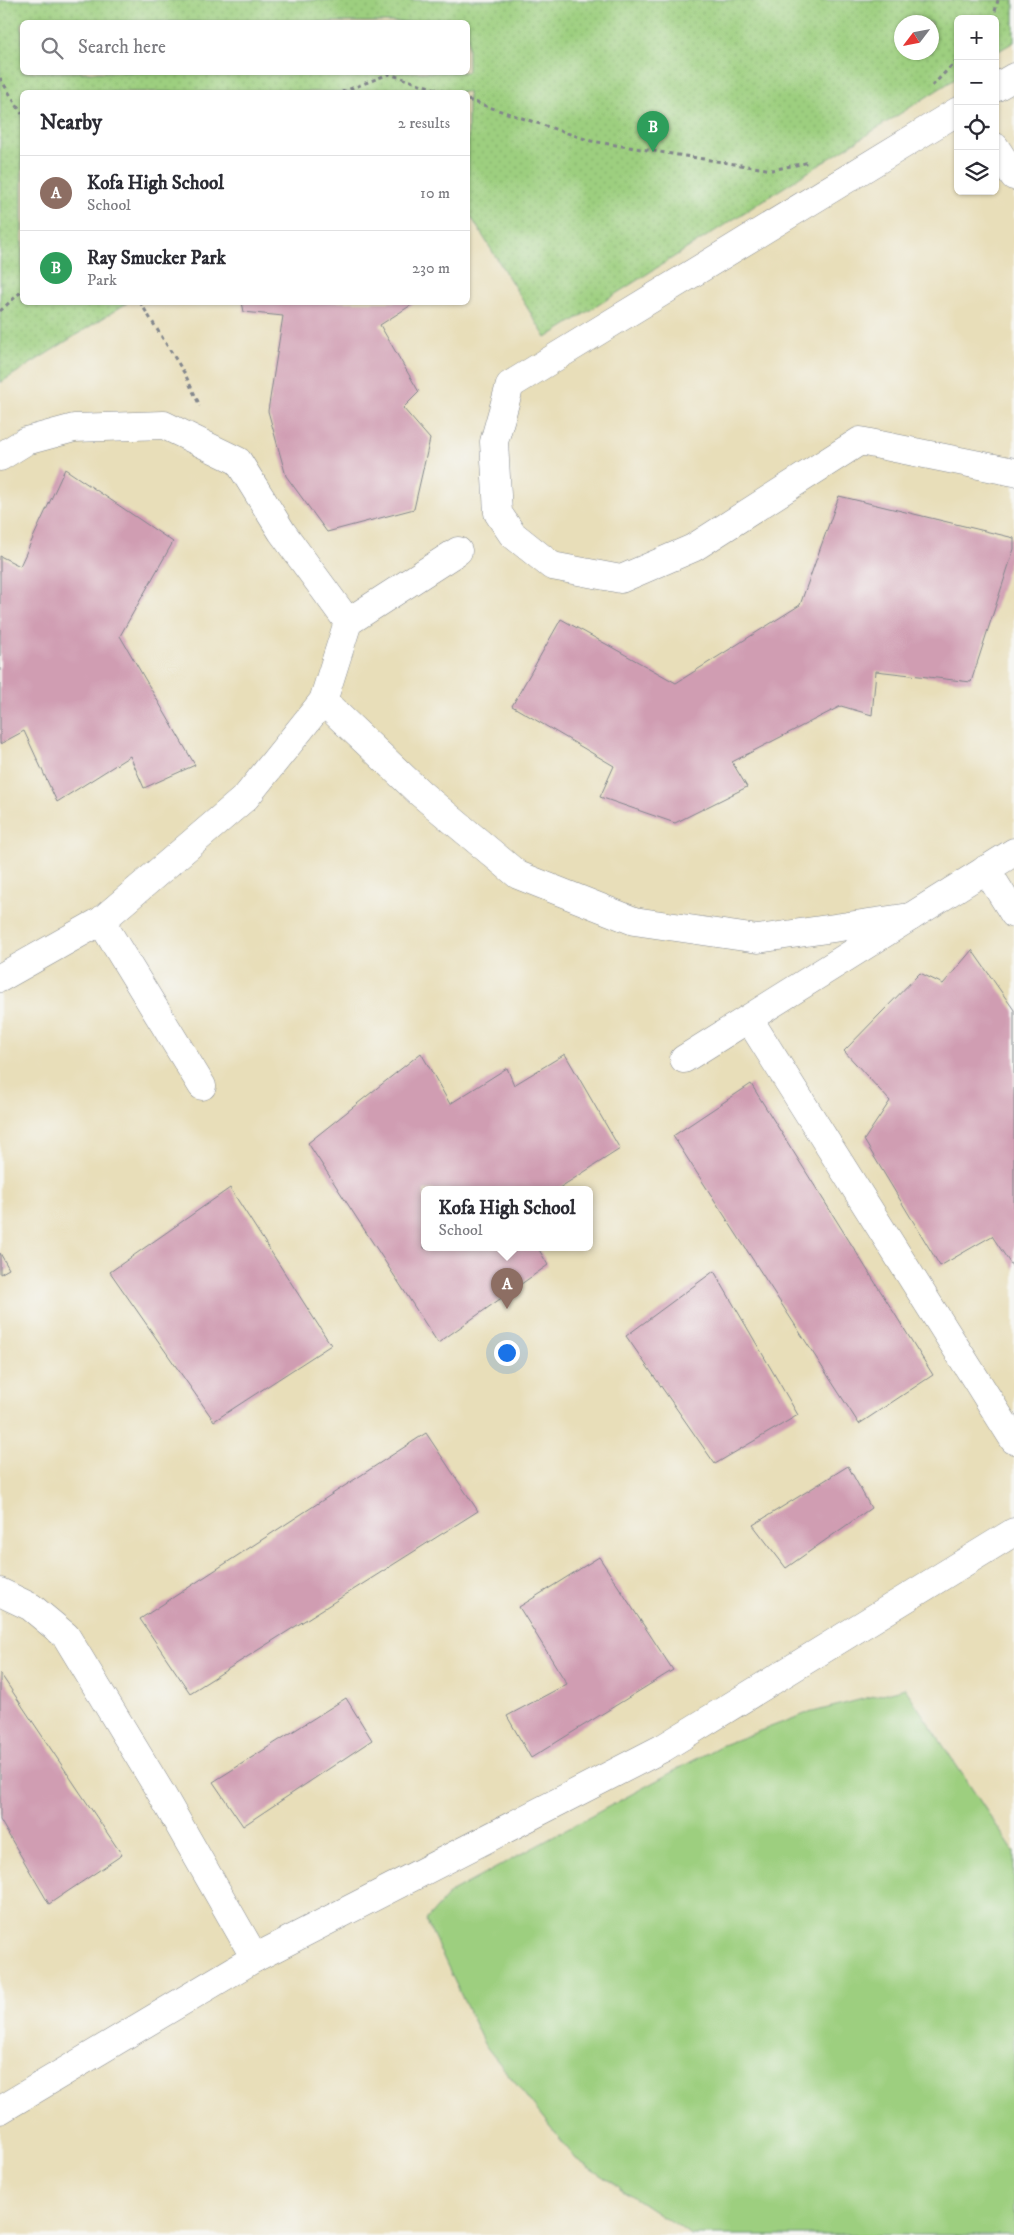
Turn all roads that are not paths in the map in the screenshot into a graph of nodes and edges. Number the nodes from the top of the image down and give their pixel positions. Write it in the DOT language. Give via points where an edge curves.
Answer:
graph roads {
  1 [pos="1014,77"];
  2 [pos="999,86"];
  3 [pos="954,113"];
  4 [pos="997,150"];
  5 [pos="1014,176"];
  6 [pos="0,457"];
  7 [pos="1014,472"];
  8 [pos="458,551"];
  9 [pos="348,622"];
  10 [pos="323,701"];
  11 [pos="1014,852"];
  12 [pos="986,869"];
  13 [pos="1014,914"];
  14 [pos="910,917"];
  15 [pos="101,921"];
  16 [pos="0,978"];
  17 [pos="749,1019"];
  18 [pos="684,1059"];
  19 [pos="202,1086"];
  20 [pos="1014,1440"];
  21 [pos="1014,1532"];
  22 [pos="0,1592"];
  23 [pos="255,1958"];
  24 [pos="0,2110"];
  1 -- 2 [label="lane"];
  3 -- 7 [label="lane" via="510,385 494,442 498,513 512,534 552,566 621,579 693,548 860,441"];
  4 -- 5 [label="lane"];
  6 -- 9 [label="lane" via="26,441 74,428 164,425 238,461 282,532"];
  8 -- 9 [label="lane"];
  9 -- 10 [label="lane"];
  10 -- 14 [label="lane" via="420,792 518,875 634,921 758,939"];
  10 -- 15 [label="lane" via="246,797"];
  11 -- 12 [label="lane"];
  12 -- 13 [label="lane"];
  12 -- 14 [label="lane"];
  14 -- 17 [label="lane"];
  15 -- 16 [label="lane"];
  15 -- 19 [label="lane"];
  17 -- 18 [label="lane"];
  17 -- 20 [label="lane"];
  21 -- 23 [label="lane" via="663,1748"];
  22 -- 23 [label="lane" via="31,1607 66,1636"];
  23 -- 24 [label="lane"];
}
